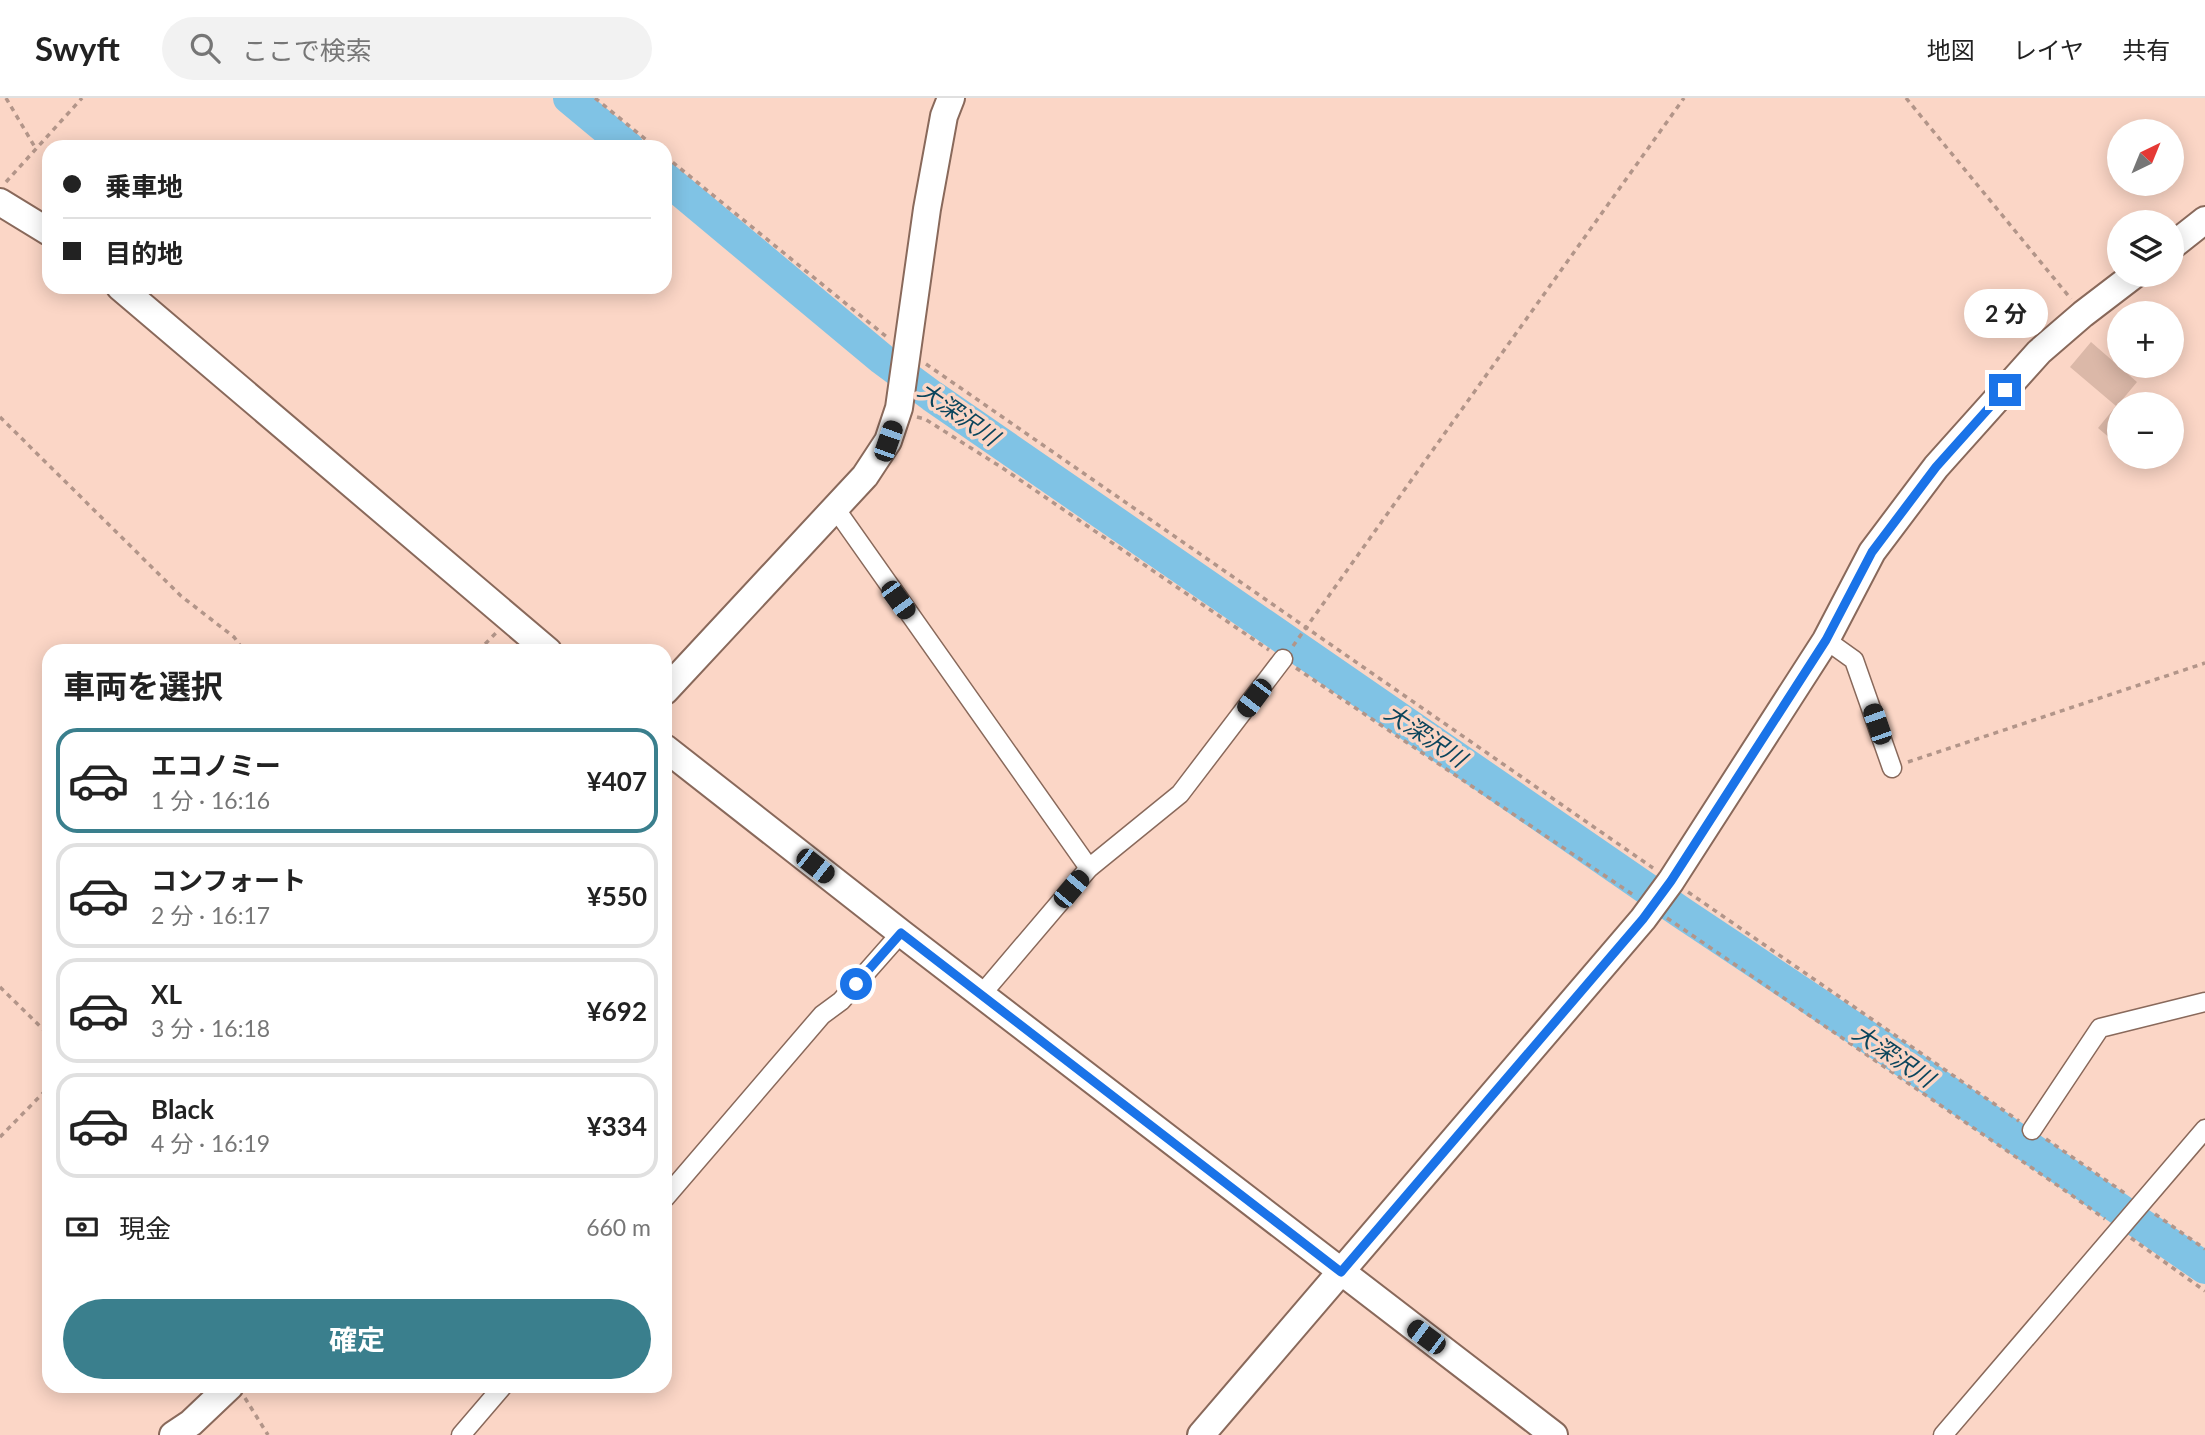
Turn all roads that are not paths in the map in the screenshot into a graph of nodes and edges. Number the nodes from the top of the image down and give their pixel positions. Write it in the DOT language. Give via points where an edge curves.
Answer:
graph roads {
  1 [pos="951,98"];
  2 [pos="0,202"];
  3 [pos="2205,220"];
  4 [pos="42,228"];
  5 [pos="2184,237"];
  6 [pos="2118,287"];
  7 [pos="128,294"];
  8 [pos="835,508"];
  9 [pos="1826,640"];
  10 [pos="540,644"];
  11 [pos="1283,659"];
  12 [pos="672,683"];
  13 [pos="672,753"];
  14 [pos="1892,768"];
  15 [pos="1089,868"];
  16 [pos="901,933"];
  17 [pos="981,995"];
  18 [pos="2205,1002"];
  19 [pos="2205,1129"];
  20 [pos="2032,1130"];
  21 [pos="672,1190"];
  22 [pos="1341,1272"];
  23 [pos="233,1393"];
  24 [pos="497,1393"];
  25 [pos="173,1435"];
  26 [pos="461,1435"];
  27 [pos="1201,1435"];
  28 [pos="1554,1435"];
  29 [pos="1943,1435"];
  1 -- 8 [label="street" via="927,209 899,408 888,441 865,476"];
  2 -- 4 [label="street"];
  3 -- 5 [label="street"];
  6 -- 9 [label="street" via="2039,352 1936,467 1872,552"];
  7 -- 10 [label="street"];
  8 -- 12 [label="street"];
  8 -- 15 [label="street"];
  9 -- 14 [label="street" via="1854,660"];
  9 -- 22 [label="street" via="1652,908"];
  11 -- 15 [label="street" via="1180,794"];
  13 -- 16 [label="street"];
  15 -- 17 [label="street"];
  16 -- 17 [label="street"];
  16 -- 21 [label="street" via="822,1015"];
  17 -- 22 [label="street"];
  18 -- 20 [label="street" via="2101,1028"];
  19 -- 29 [label="street"];
  22 -- 27 [label="street"];
  22 -- 28 [label="street"];
  23 -- 25 [label="street"];
  24 -- 26 [label="street"];
}
